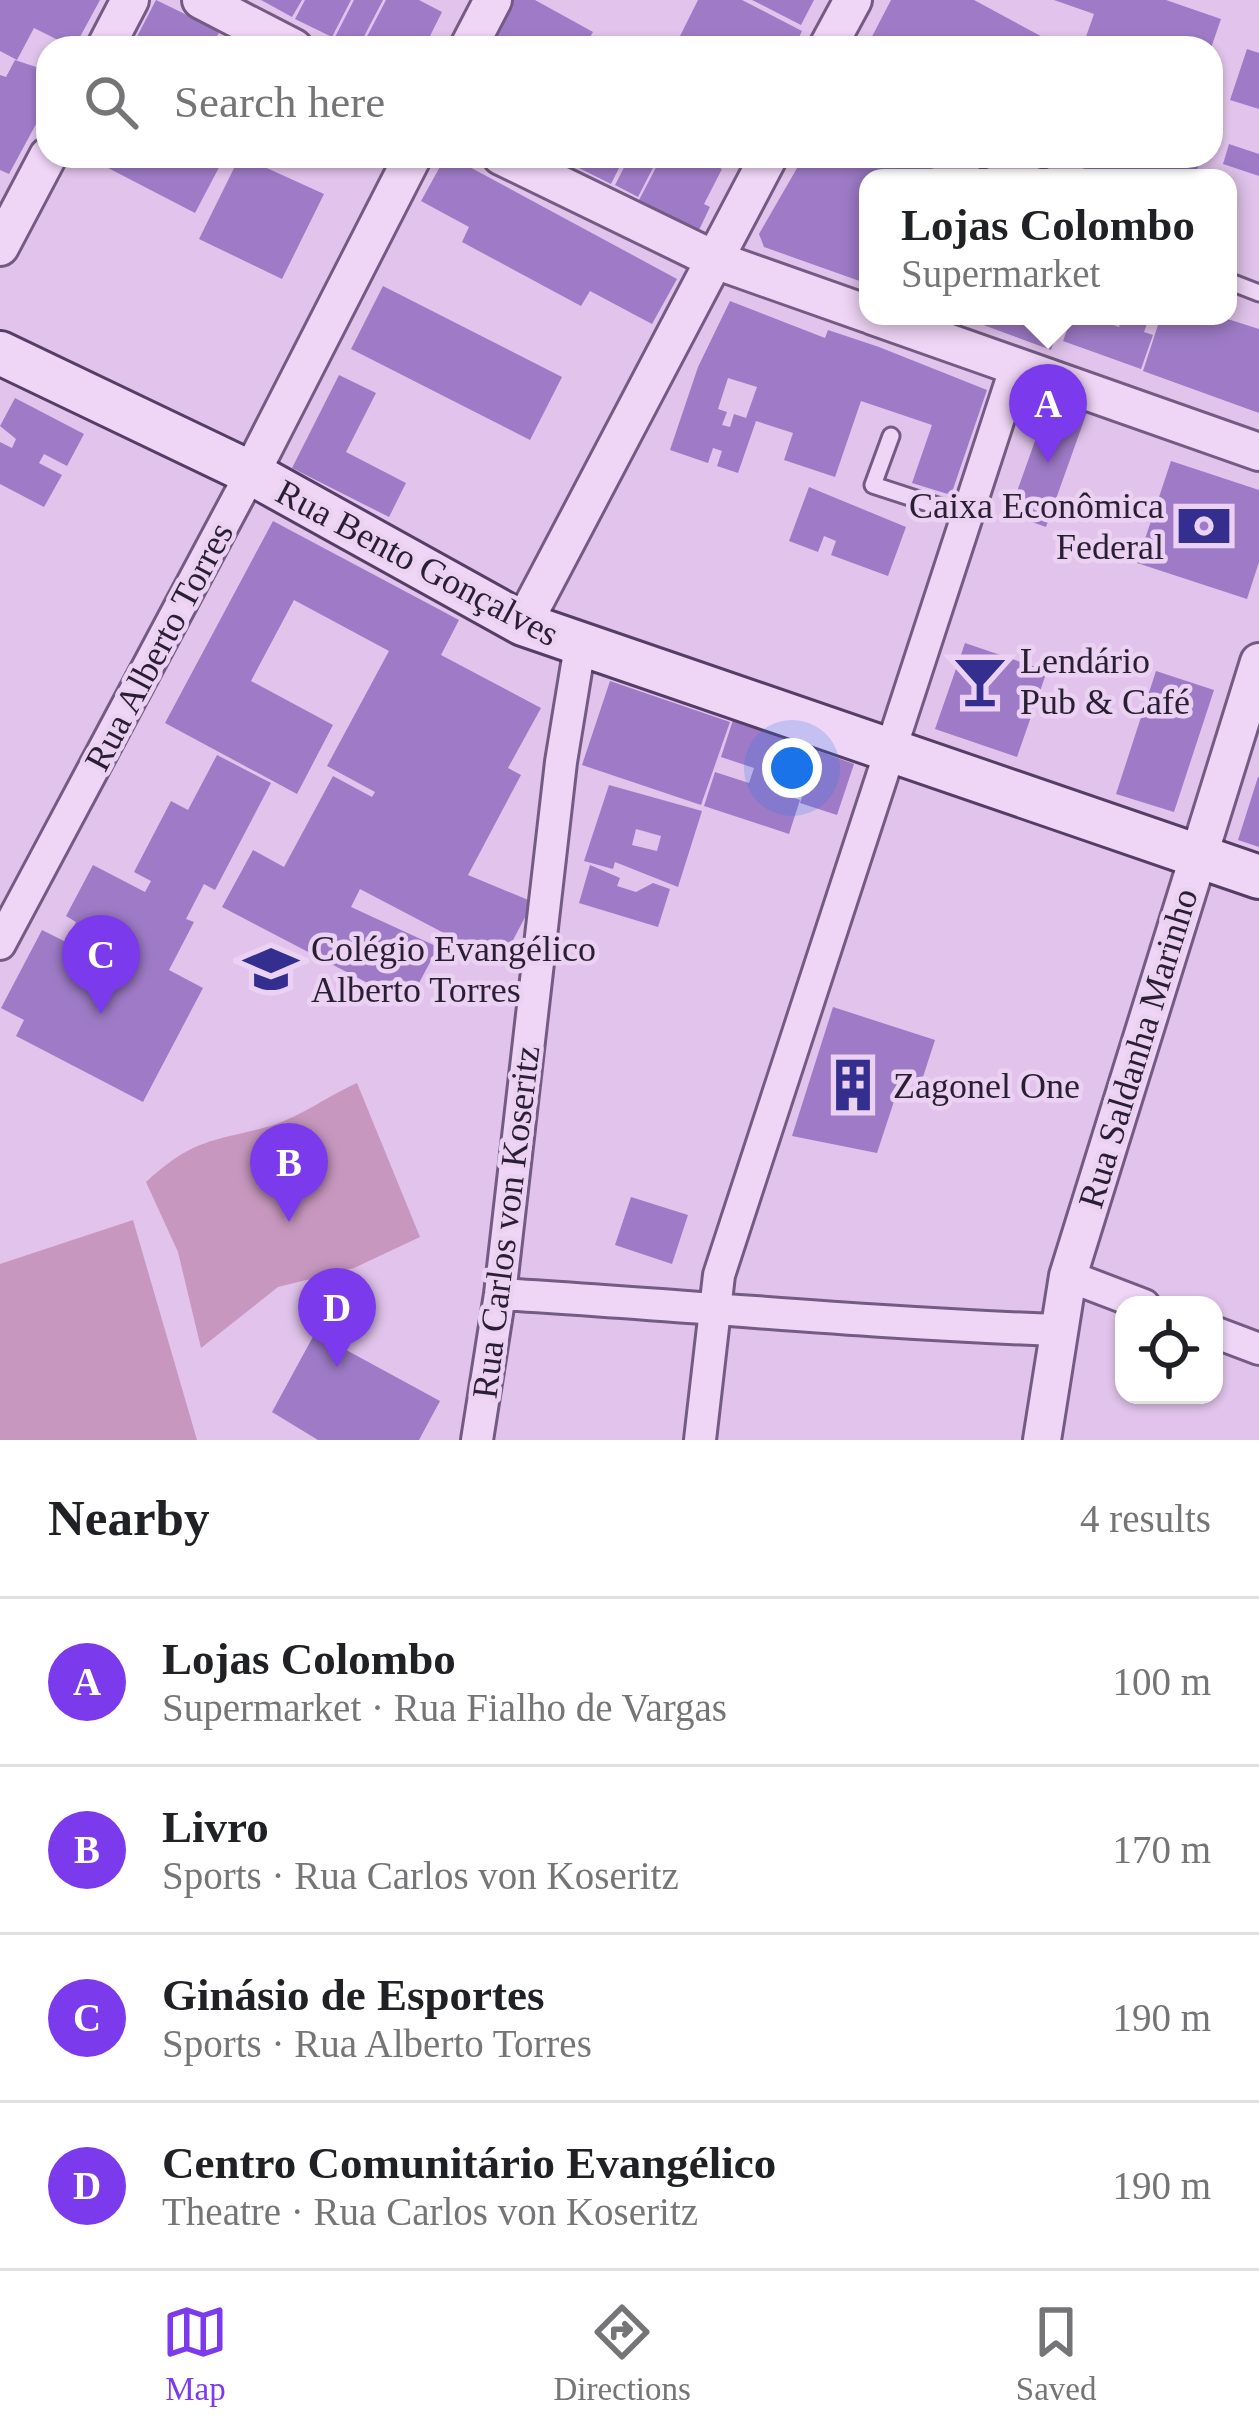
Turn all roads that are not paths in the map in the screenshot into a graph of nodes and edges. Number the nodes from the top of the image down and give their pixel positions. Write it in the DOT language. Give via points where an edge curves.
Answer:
graph roads {
  1 [pos="130,0"];
  2 [pos="201,0"];
  3 [pos="493,0"];
  4 [pos="853,0"];
  5 [pos="111,36"];
  6 [pos="271,36"];
  7 [pos="474,36"];
  8 [pos="834,36"];
  9 [pos="42,168"];
  10 [pos="407,168"];
  11 [pos="526,168"];
  12 [pos="764,168"];
  13 [pos="0,247"];
  14 [pos="715,260"];
  15 [pos="859,311"];
  16 [pos="899,325"];
  17 [pos="0,353"];
  18 [pos="1016,366"];
  19 [pos="891,436"];
  20 [pos="1259,452"];
  21 [pos="251,473"];
  22 [pos="968,516"];
  23 [pos="523,624"];
  24 [pos="580,646"];
  25 [pos="1259,662"];
  26 [pos="891,751"];
  27 [pos="1196,854"];
  28 [pos="1259,877"];
  29 [pos="10,900"];
  30 [pos="0,944"];
  31 [pos="1069,1276"];
  32 [pos="500,1294"];
  33 [pos="1121,1296"];
  34 [pos="716,1307"];
  35 [pos="1061,1330"];
  36 [pos="1223,1335"];
  37 [pos="1259,1349"];
  38 [pos="477,1440"];
  39 [pos="700,1440"];
  40 [pos="1042,1440"];
  1 -- 5 [label="street"];
  2 -- 6 [label="street"];
  3 -- 7 [label="street"];
  4 -- 8 [label="street"];
  9 -- 13 [label="street"];
  10 -- 21 [label="street, Rua Alberto Torres"];
  11 -- 14 [label="street"];
  12 -- 14 [label="street"];
  14 -- 15 [label="street"];
  14 -- 23 [label="street"];
  16 -- 18 [label="street"];
  17 -- 21 [label="main road, Rua Bento Gonçalves"];
  18 -- 20 [label="street"];
  18 -- 22 [label="street"];
  19 -- 22 [label="lane" via="873,485"];
  21 -- 23 [label="main road, Rua Bento Gonçalves"];
  21 -- 29 [label="street, Rua Alberto Torres"];
  22 -- 26 [label="street"];
  23 -- 24 [label="main road, Rua Bento Gonçalves"];
  24 -- 26 [label="main road, Rua Bento Gonçalves"];
  24 -- 32 [label="street, Rua Carlos von Koseritz"];
  25 -- 27 [label="street, Rua Saldanha Marinho"];
  26 -- 27 [label="main road, Rua Bento Gonçalves"];
  26 -- 34 [label="street" via="719,1275"];
  27 -- 28 [label="main road, Rua Bento Gonçalves"];
  27 -- 31 [label="street, Rua Saldanha Marinho"];
  29 -- 30 [label="street, Rua Alberto Torres"];
  31 -- 33 [label="street"];
  31 -- 35 [label="street, Rua Saldanha Marinho"];
  32 -- 34 [label="street"];
  32 -- 38 [label="street, Rua Carlos von Koseritz"];
  34 -- 35 [label="street"];
  34 -- 39 [label="street"];
  35 -- 40 [label="street, Rua Saldanha Marinho"];
  36 -- 37 [label="street"];
}
